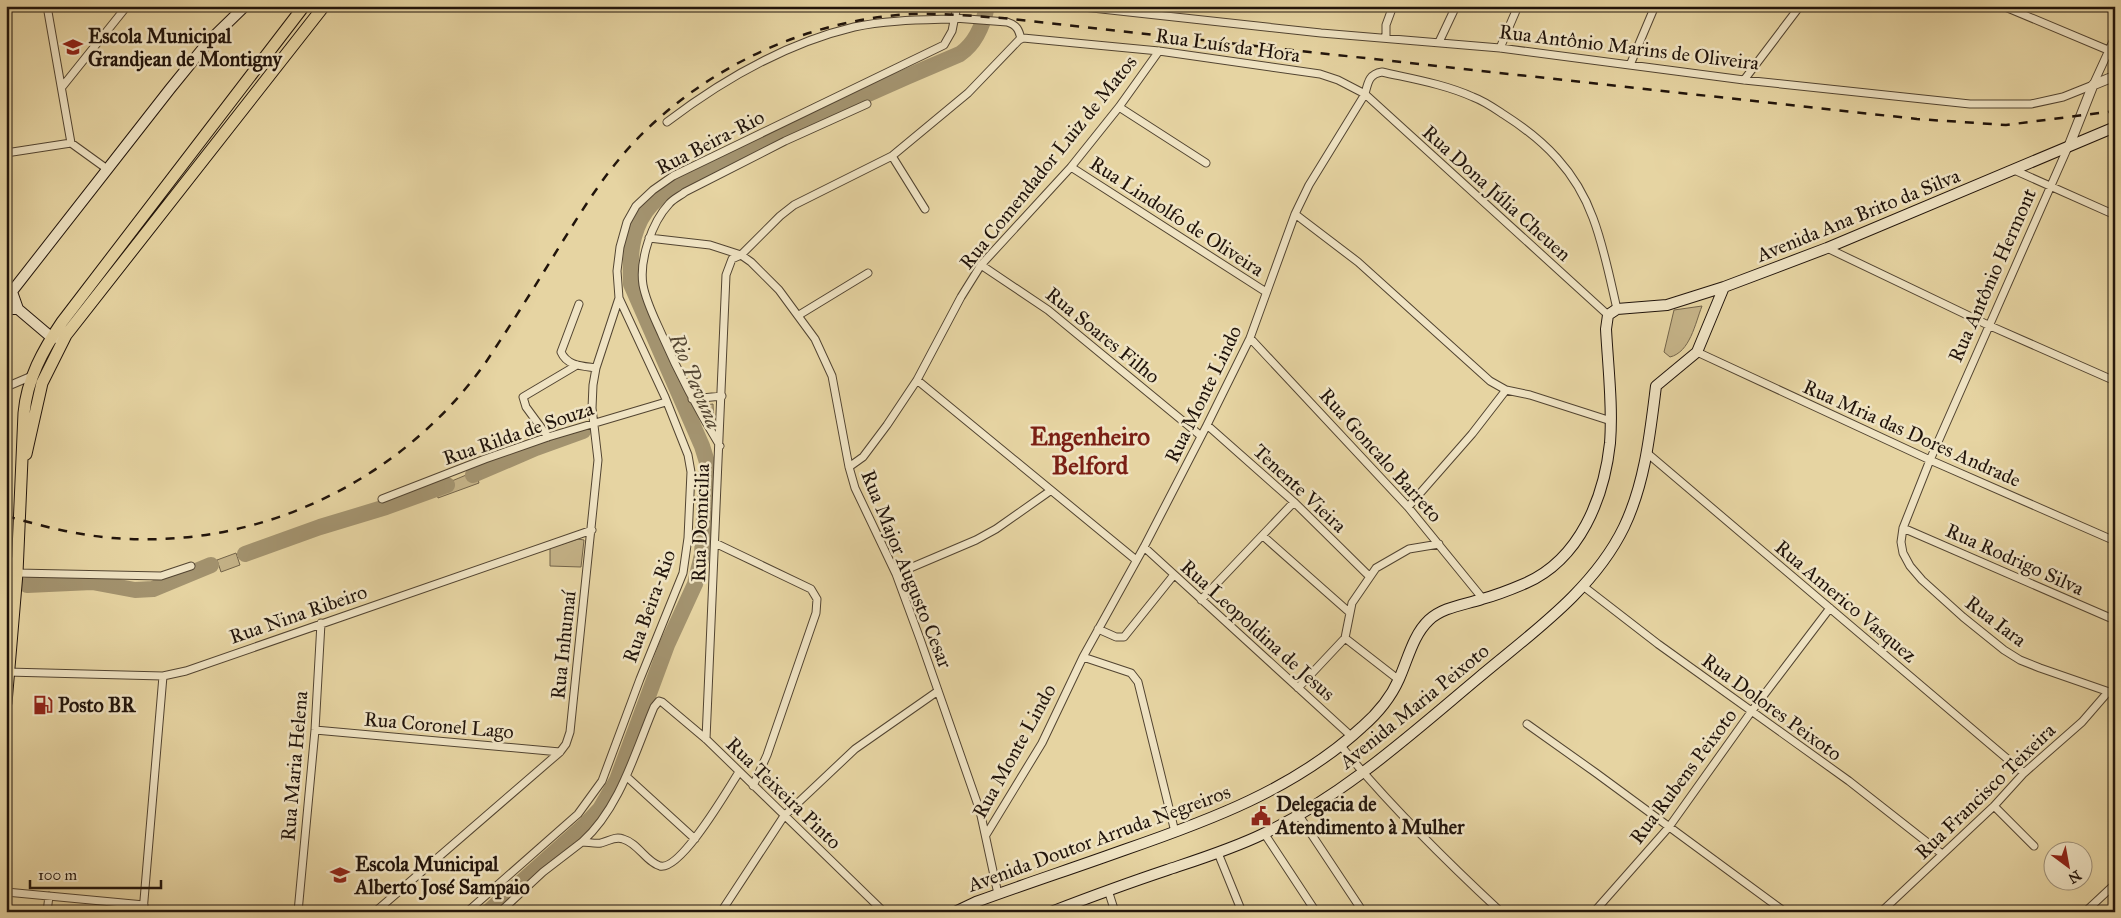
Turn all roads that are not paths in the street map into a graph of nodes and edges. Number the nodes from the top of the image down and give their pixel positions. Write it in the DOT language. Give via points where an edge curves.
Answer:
graph roads {
  1 [pos="47,6"];
  2 [pos="127,6"];
  3 [pos="245,6"];
  4 [pos="304,6"];
  5 [pos="318,6"];
  6 [pos="324,6"];
  7 [pos="957,6"];
  8 [pos="1074,6"];
  9 [pos="1393,6"];
  10 [pos="1456,6"];
  11 [pos="1518,6"];
  12 [pos="1655,6"];
  13 [pos="1800,6"];
  14 [pos="2003,6"];
  15 [pos="954,18"];
  16 [pos="304,30"];
  17 [pos="2115,37"];
  18 [pos="1386,38"];
  19 [pos="1022,39"];
  20 [pos="1439,42"];
  21 [pos="1500,48"];
  22 [pos="1159,51"];
  23 [pos="2112,52"];
  24 [pos="1630,65"];
  25 [pos="2115,76"];
  26 [pos="1744,80"];
  27 [pos="2093,85"];
  28 [pos="62,87"];
  29 [pos="1365,94"];
  30 [pos="867,104"];
  31 [pos="1119,107"];
  32 [pos="667,122"];
  33 [pos="2115,127"];
  34 [pos="71,144"];
  35 [pos="2069,146"];
  36 [pos="6,153"];
  37 [pos="892,156"];
  38 [pos="1206,163"];
  39 [pos="1071,167"];
  40 [pos="107,169"];
  41 [pos="2014,170"];
  42 [pos="2050,186"];
  43 [pos="925,209"];
  44 [pos="1295,214"];
  45 [pos="2115,215"];
  46 [pos="649,238"];
  47 [pos="1827,248"];
  48 [pos="741,255"];
  49 [pos="981,265"];
  50 [pos="868,274"];
  51 [pos="1724,287"];
  52 [pos="1266,292"];
  53 [pos="9,295"];
  54 [pos="619,298"];
  55 [pos="579,304"];
  56 [pos="6,309"];
  57 [pos="18,309"];
  58 [pos="1613,312"];
  59 [pos="799,315"];
  60 [pos="1988,326"];
  61 [pos="66,335"];
  62 [pos="51,338"];
  63 [pos="1250,338"];
  64 [pos="1696,352"];
  65 [pos="576,365"];
  66 [pos="596,368"];
  67 [pos="32,376"];
  68 [pos="916,380"];
  69 [pos="2115,381"];
  70 [pos="6,387"];
  71 [pos="1506,390"];
  72 [pos="722,396"];
  73 [pos="692,399"];
  74 [pos="666,402"];
  75 [pos="1611,421"];
  76 [pos="594,424"];
  77 [pos="1207,425"];
  78 [pos="548,436"];
  79 [pos="1201,436"];
  80 [pos="720,446"];
  81 [pos="1648,453"];
  82 [pos="1930,460"];
  83 [pos="22,467"];
  84 [pos="849,467"];
  85 [pos="1050,491"];
  86 [pos="382,499"];
  87 [pos="1294,502"];
  88 [pos="1408,508"];
  89 [pos="1903,528"];
  90 [pos="592,530"];
  91 [pos="1263,536"];
  92 [pos="2115,541"];
  93 [pos="715,543"];
  94 [pos="1439,544"];
  95 [pos="1144,547"];
  96 [pos="6,557"];
  97 [pos="1136,560"];
  98 [pos="191,566"];
  99 [pos="17,572"];
  100 [pos="896,574"];
  101 [pos="1174,576"];
  102 [pos="1369,576"];
  103 [pos="1583,586"];
  104 [pos="1483,599"];
  105 [pos="1201,600"];
  106 [pos="1830,608"];
  107 [pos="1349,612"];
  108 [pos="2115,620"];
  109 [pos="321,624"];
  110 [pos="1098,629"];
  111 [pos="1345,638"];
  112 [pos="1084,656"];
  113 [pos="7,672"];
  114 [pos="163,676"];
  115 [pos="1399,680"];
  116 [pos="1298,688"];
  117 [pos="938,691"];
  118 [pos="2112,693"];
  119 [pos="6,703"];
  120 [pos="1751,712"];
  121 [pos="1527,724"];
  122 [pos="315,730"];
  123 [pos="1351,736"];
  124 [pos="706,739"];
  125 [pos="1341,746"];
  126 [pos="560,752"];
  127 [pos="739,772"];
  128 [pos="1362,773"];
  129 [pos="2024,773"];
  130 [pos="627,777"];
  131 [pos="753,786"];
  132 [pos="1994,806"];
  133 [pos="1298,814"];
  134 [pos="784,816"];
  135 [pos="1669,826"];
  136 [pos="1175,832"];
  137 [pos="1264,833"];
  138 [pos="986,836"];
  139 [pos="695,839"];
  140 [pos="582,842"];
  141 [pos="2034,846"];
  142 [pos="1218,853"];
  143 [pos="1942,854"];
  144 [pos="2115,884"];
  145 [pos="1108,890"];
  146 [pos="6,892"];
  147 [pos="998,894"];
  148 [pos="49,896"];
  149 [pos="144,908"];
  150 [pos="47,912"];
  151 [pos="298,912"];
  152 [pos="375,912"];
  153 [pos="467,912"];
  154 [pos="500,912"];
  155 [pos="722,912"];
  156 [pos="884,912"];
  157 [pos="955,912"];
  158 [pos="1051,912"];
  159 [pos="1115,912"];
  160 [pos="1242,912"];
  161 [pos="1316,912"];
  162 [pos="1362,912"];
  163 [pos="1501,912"];
  164 [pos="1594,912"];
  165 [pos="1785,912"];
  166 [pos="1881,912"];
  167 [pos="2085,912"];
  1 -- 28 [label="street"];
  2 -- 28 [label="street"];
  3 -- 40 [label="main road" via="209,41"];
  4 -- 62 [label="main road"];
  5 -- 16 [label="main road"];
  6 -- 16 [label="main road"];
  7 -- 15 [label="street, Rua Beira-Rio"];
  8 -- 18 [label="street, Rua Antônio Marins de Oliveira"];
  9 -- 18 [label="street" via="1386,25"];
  10 -- 20 [label="street"];
  11 -- 21 [label="street"];
  12 -- 24 [label="street"];
  13 -- 26 [label="street"];
  14 -- 23 [label="street"];
  15 -- 19 [label="street" via="1014,24"];
  15 -- 32 [label="street" via="886,22 831,34 727,81"];
  15 -- 54 [label="street, Rua Beira-Rio" via="952,31 944,45 673,176 653,190 636,206 627,222 620,247"];
  16 -- 61 [label="main road"];
  17 -- 23 [label="street, Rua Antônio Hermont"];
  18 -- 20 [label="street, Rua Antônio Marins de Oliveira"];
  19 -- 22 [label="street, Rua Luís da Hora"];
  19 -- 37 [label="street, Rua Domicilia" via="968,93"];
  20 -- 21 [label="street, Rua Antônio Marins de Oliveira"];
  21 -- 24 [label="street, Rua Antônio Marins de Oliveira"];
  22 -- 29 [label="street, Rua Luís da Hora" via="1320,74"];
  22 -- 31 [label="street, Rua Comendador Luiz de Matos"];
  23 -- 27 [label="street, Rua Antônio Hermont"];
  24 -- 26 [label="street, Rua Antônio Marins de Oliveira"];
  25 -- 27 [label="street, Rua Antônio Marins de Oliveira"];
  26 -- 27 [label="street, Rua Antônio Marins de Oliveira" via="2002,105 2031,104 2063,97"];
  27 -- 35 [label="street, Rua Antônio Hermont"];
  28 -- 34 [label="street"];
  29 -- 44 [label="street, Rua Monte Lindo" via="1309,185"];
  29 -- 58 [label="street, Rua Dona Júlia Cheuen"];
  29 -- 58 [label="street, Rua Monte Lindo" via="1368,80 1375,73 1432,83 1475,98 1525,128 1549,148 1569,172 1593,218 1609,272"];
  30 -- 46 [label="street" via="684,192 660,215"];
  31 -- 38 [label="street"];
  31 -- 39 [label="street, Rua Comendador Luiz de Matos"];
  33 -- 35 [label="main road, Avenida Ana Brito da Silva"];
  34 -- 36 [label="street"];
  34 -- 40 [label="street"];
  35 -- 41 [label="main road, Avenida Ana Brito da Silva"];
  35 -- 42 [label="street, Rua Antônio Hermont"];
  37 -- 43 [label="street"];
  37 -- 48 [label="street, Rua Domicilia" via="794,205"];
  39 -- 49 [label="street, Rua Comendador Luiz de Matos"];
  39 -- 52 [label="street, Rua Lindolfo de Oliveira"];
  40 -- 53 [label="main road"];
  41 -- 42 [label="street"];
  41 -- 47 [label="main road, Avenida Ana Brito da Silva"];
  42 -- 45 [label="street"];
  42 -- 60 [label="street, Rua Antônio Hermont"];
  44 -- 52 [label="street, Rua Monte Lindo"];
  44 -- 71 [label="street" via="1358,262 1484,376"];
  46 -- 48 [label="street, Rua Major Augusto Cesar" via="710,245"];
  46 -- 73 [label="street" via="643,284 651,310"];
  47 -- 51 [label="main road, Avenida Ana Brito da Silva"];
  47 -- 60 [label="street"];
  48 -- 59 [label="street, Rua Major Augusto Cesar" via="769,279"];
  48 -- 72 [label="street, Rua Domicilia" via="732,259 726,275"];
  49 -- 68 [label="street, Rua Comendador Luiz de Matos"];
  49 -- 79 [label="street, Rua Soares Filho" via="1048,310"];
  50 -- 59 [label="street"];
  51 -- 58 [label="main road, Avenida Ana Brito da Silva" via="1667,305"];
  51 -- 64 [label="main road"];
  52 -- 63 [label="street, Rua Monte Lindo"];
  53 -- 57 [label="main road"];
  54 -- 66 [label="street, Rua Inhumaí"];
  54 -- 74 [label="street, Rua Beira-Rio"];
  55 -- 65 [label="street" via="561,352"];
  56 -- 57 [label="main road"];
  57 -- 62 [label="main road"];
  58 -- 75 [label="main road, Avenida Doutor Arruda Negreiros" via="1606,329"];
  59 -- 84 [label="street, Rua Major Augusto Cesar" via="815,339 832,376"];
  60 -- 69 [label="street"];
  60 -- 82 [label="street, Rua Antônio Hermont"];
  61 -- 62 [label="main road"];
  61 -- 83 [label="main road" via="42,383"];
  62 -- 67 [label="main road"];
  63 -- 77 [label="street, Rua Monte Lindo"];
  63 -- 88 [label="street, Rua Goncalo Barreto"];
  64 -- 81 [label="main road, Avenida Maria Peixoto" via="1656,386"];
  64 -- 82 [label="street, Rua Mria das Dores Andrade"];
  65 -- 66 [label="street"];
  65 -- 78 [label="street" via="523,397 526,407"];
  66 -- 76 [label="street, Rua Inhumaí" via="592,397"];
  67 -- 70 [label="street"];
  67 -- 83 [label="main road" via="24,413"];
  68 -- 84 [label="street, Rua Comendador Luiz de Matos" via="874,444"];
  68 -- 85 [label="street"];
  71 -- 75 [label="street"];
  71 -- 88 [label="street"];
  72 -- 73 [label="street"];
  72 -- 80 [label="street, Rua Domicilia"];
  73 -- 80 [label="street"];
  74 -- 76 [label="street, Rua Rilda de Souza"];
  74 -- 153 [label="street, Rua Beira-Rio" via="683,440 691,472 687,558 614,751 602,781 578,814"];
  75 -- 104 [label="main road, Avenida Doutor Arruda Negreiros" via="1604,479 1593,511 1572,547 1539,577"];
  76 -- 78 [label="street, Rua Rilda de Souza"];
  76 -- 90 [label="street, Rua Inhumaí" via="598,460"];
  77 -- 79 [label="street, Rua Monte Lindo"];
  77 -- 87 [label="street, Tenente Vieira"];
  78 -- 86 [label="street, Rua Rilda de Souza"];
  79 -- 95 [label="street, Rua Monte Lindo"];
  80 -- 93 [label="street, Rua Domicilia"];
  81 -- 103 [label="main road, Avenida Maria Peixoto" via="1623,529 1608,555"];
  81 -- 106 [label="street, Rua Americo Vasquez"];
  82 -- 89 [label="street, Rua Antônio Hermont"];
  82 -- 92 [label="street, Rua Mria das Dores Andrade"];
  83 -- 99 [label="main road"];
  84 -- 100 [label="street, Rua Major Augusto Cesar" via="859,500"];
  85 -- 97 [label="street"];
  85 -- 100 [label="street" via="976,540"];
  87 -- 91 [label="street"];
  87 -- 102 [label="street, Tenente Vieira"];
  88 -- 94 [label="street, Rua Goncalo Barreto"];
  89 -- 108 [label="street, Rua Rodrigo Silva"];
  89 -- 118 [label="street, Rua Iara" via="1900,542 1910,566 1983,634 2020,660"];
  90 -- 109 [label="street, Rua Nina Ribeiro"];
  90 -- 126 [label="street, Rua Inhumaí" via="570,732"];
  91 -- 105 [label="street"];
  91 -- 107 [label="street"];
  93 -- 124 [label="street, Rua Domicilia"];
  93 -- 131 [label="street" via="811,589 817,599 813,622"];
  94 -- 102 [label="street" via="1399,553"];
  94 -- 104 [label="street, Rua Goncalo Barreto"];
  95 -- 97 [label="street, Rua Monte Lindo"];
  95 -- 101 [label="street, Rua Leopoldina de Jesus"];
  96 -- 99 [label="street"];
  97 -- 110 [label="street, Rua Monte Lindo"];
  98 -- 99 [label="street" via="162,576"];
  99 -- 113 [label="main road"];
  100 -- 117 [label="street, Rua Major Augusto Cesar"];
  101 -- 105 [label="street, Rua Leopoldina de Jesus"];
  101 -- 110 [label="street" via="1124,637"];
  102 -- 107 [label="street"];
  103 -- 120 [label="street, Rua Dolores Peixoto"];
  103 -- 128 [label="main road, Avenida Maria Peixoto" via="1545,622"];
  104 -- 115 [label="main road, Avenida Doutor Arruda Negreiros" via="1447,609 1428,620 1414,641"];
  105 -- 116 [label="street, Rua Leopoldina de Jesus"];
  106 -- 120 [label="street, Rua Rubens Peixoto"];
  106 -- 129 [label="street, Rua Americo Vasquez"];
  107 -- 111 [label="street"];
  109 -- 114 [label="street, Rua Nina Ribeiro"];
  109 -- 122 [label="street, Rua Maria Helena"];
  110 -- 112 [label="street, Rua Monte Lindo"];
  111 -- 115 [label="street"];
  111 -- 116 [label="street"];
  112 -- 136 [label="street" via="1131,673 1138,682"];
  112 -- 138 [label="street, Rua Monte Lindo" via="1042,743"];
  113 -- 114 [label="street, Rua Nina Ribeiro"];
  113 -- 119 [label="main road"];
  114 -- 149 [label="street"];
  115 -- 123 [label="main road, Avenida Doutor Arruda Negreiros" via="1382,706"];
  116 -- 123 [label="street, Rua Leopoldina de Jesus"];
  117 -- 134 [label="street" via="855,749"];
  117 -- 138 [label="street, Rua Major Augusto Cesar"];
  118 -- 129 [label="street, Rua Francisco Teixeira"];
  120 -- 135 [label="street, Rua Rubens Peixoto"];
  120 -- 143 [label="street, Rua Dolores Peixoto" via="1849,781"];
  121 -- 135 [label="street"];
  122 -- 126 [label="street, Rua Coronel Lago"];
  122 -- 151 [label="street, Rua Maria Helena"];
  123 -- 125 [label="main road, Avenida Doutor Arruda Negreiros"];
  124 -- 127 [label="street, Rua Teixeira Pinto"];
  124 -- 130 [label="street, Rua Teixeira Pinto" via="659,701 654,706"];
  125 -- 128 [label="street"];
  125 -- 136 [label="main road, Avenida Doutor Arruda Negreiros" via="1268,792"];
  126 -- 152 [label="street, Rua Inhumaí"];
  127 -- 131 [label="street, Rua Teixeira Pinto"];
  127 -- 139 [label="street"];
  128 -- 133 [label="main road, Avenida Maria Peixoto"];
  128 -- 163 [label="street" via="1453,868"];
  129 -- 132 [label="street, Rua Francisco Teixeira"];
  130 -- 139 [label="street"];
  130 -- 140 [label="street" via="598,826"];
  131 -- 134 [label="street, Rua Teixeira Pinto"];
  132 -- 141 [label="street"];
  132 -- 143 [label="street, Rua Francisco Teixeira"];
  133 -- 137 [label="main road, Avenida Maria Peixoto"];
  133 -- 162 [label="street"];
  134 -- 155 [label="street"];
  134 -- 156 [label="street, Rua Teixeira Pinto"];
  135 -- 164 [label="street, Rua Rubens Peixoto"];
  135 -- 165 [label="street"];
  136 -- 147 [label="main road, Avenida Doutor Arruda Negreiros"];
  137 -- 142 [label="main road, Avenida Maria Peixoto"];
  137 -- 161 [label="street"];
  138 -- 147 [label="street, Rua Major Augusto Cesar"];
  139 -- 140 [label="street" via="680,857 665,866 656,864 622,838 601,843"];
  140 -- 154 [label="street" via="543,872"];
  142 -- 145 [label="main road, Avenida Maria Peixoto"];
  142 -- 160 [label="street"];
  143 -- 166 [label="street, Rua Francisco Teixeira"];
  144 -- 167 [label="street"];
  145 -- 158 [label="main road, Avenida Maria Peixoto"];
  145 -- 159 [label="street"];
  146 -- 148 [label="street"];
  147 -- 157 [label="main road, Avenida Doutor Arruda Negreiros"];
  148 -- 149 [label="street"];
  148 -- 150 [label="street"];
}
